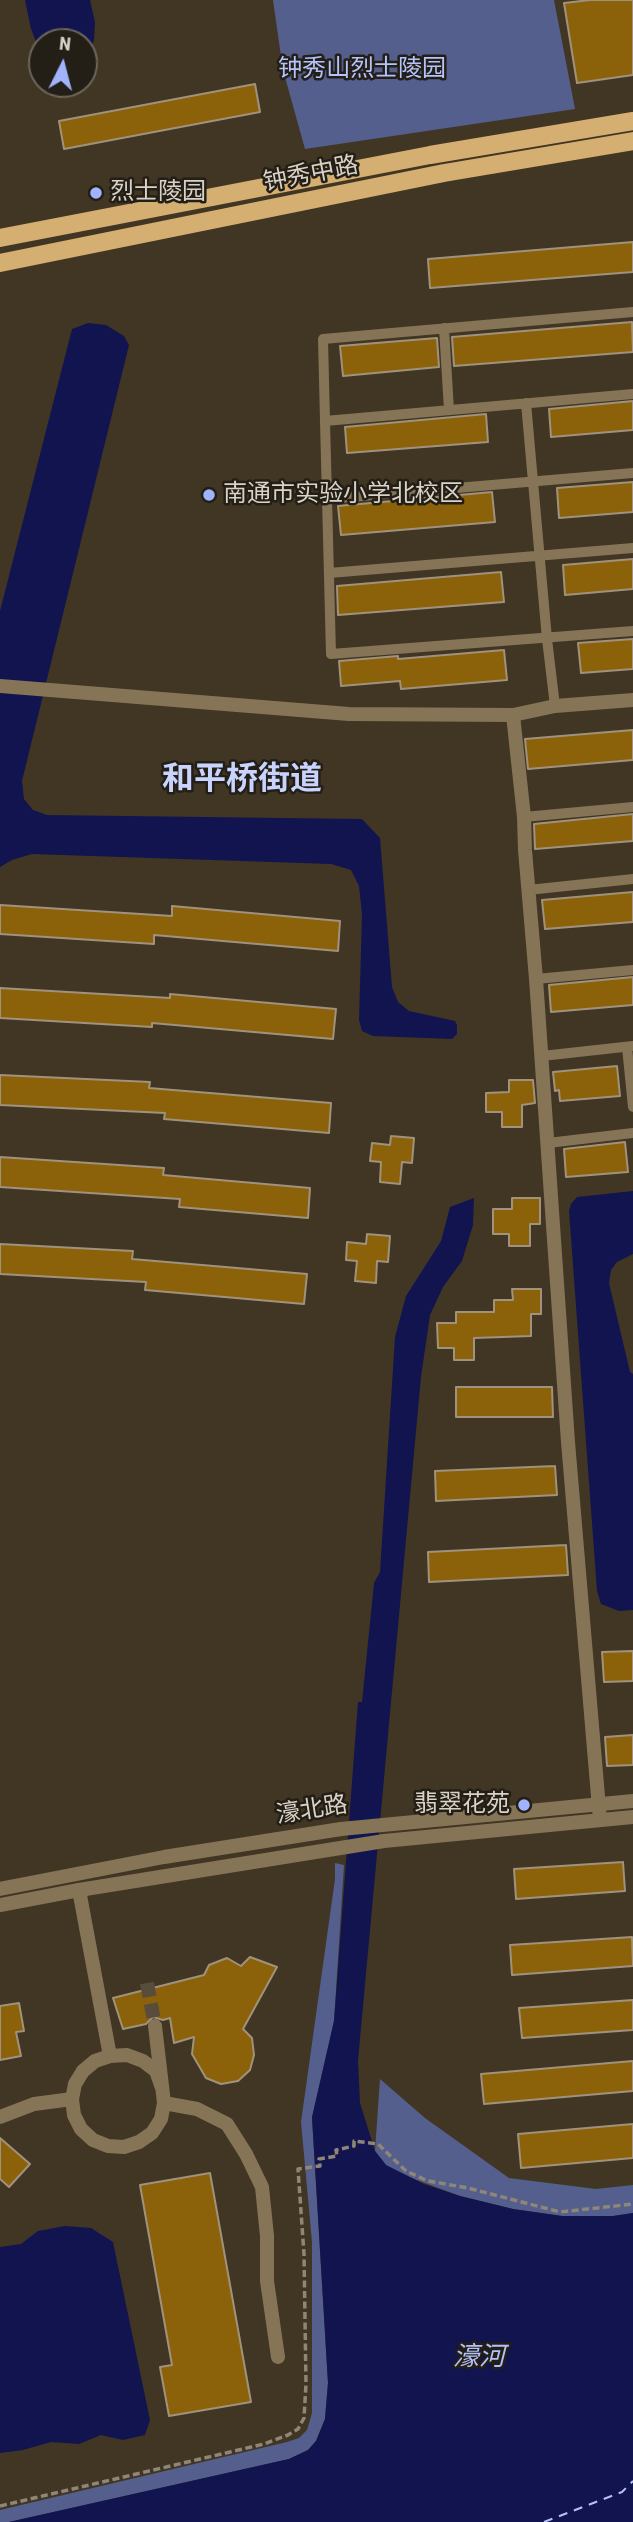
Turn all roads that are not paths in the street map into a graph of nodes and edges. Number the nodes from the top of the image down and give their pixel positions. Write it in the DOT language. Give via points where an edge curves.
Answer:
graph roads {
  1 [pos="633,121"];
  2 [pos="633,141"];
  3 [pos="0,238"];
  4 [pos="0,263"];
  5 [pos="633,312"];
  6 [pos="444,328"];
  7 [pos="633,394"];
  8 [pos="526,404"];
  9 [pos="449,410"];
  10 [pos="325,421"];
  11 [pos="633,473"];
  12 [pos="533,483"];
  13 [pos="327,499"];
  14 [pos="633,548"];
  15 [pos="540,557"];
  16 [pos="329,573"];
  17 [pos="633,631"];
  18 [pos="547,639"];
  19 [pos="0,686"];
  20 [pos="633,699"];
  21 [pos="555,706"];
  22 [pos="513,715"];
  23 [pos="633,807"];
  24 [pos="524,817"];
  25 [pos="633,879"];
  26 [pos="528,890"];
  27 [pos="633,970"];
  28 [pos="536,979"];
  29 [pos="630,1047"];
  30 [pos="542,1056"];
  31 [pos="633,1107"];
  32 [pos="633,1133"];
  33 [pos="548,1143"];
  34 [pos="633,1801"];
  35 [pos="598,1804"];
  36 [pos="633,1817"];
  37 [pos="600,1819"];
  38 [pos="0,1888"];
  39 [pos="79,1890"];
  40 [pos="0,1905"];
  41 [pos="155,2026"];
  42 [pos="110,2056"];
  43 [pos="162,2088"];
  44 [pos="72,2099"];
  45 [pos="164,2104"];
  46 [pos="0,2117"];
  47 [pos="278,2357"];
  1 -- 3 [label="main road, 钟秀中路"];
  2 -- 4 [label="main road, 钟秀中路" via="444,173"];
  5 -- 6 [label="lane"];
  6 -- 9 [label="lane"];
  6 -- 10 [label="lane" via="323,338"];
  7 -- 8 [label="lane"];
  8 -- 9 [label="lane"];
  8 -- 12 [label="lane"];
  9 -- 10 [label="lane"];
  10 -- 13 [label="lane"];
  11 -- 12 [label="lane"];
  12 -- 13 [label="lane"];
  12 -- 15 [label="lane"];
  13 -- 16 [label="lane"];
  14 -- 15 [label="lane"];
  15 -- 16 [label="lane"];
  15 -- 18 [label="lane"];
  16 -- 18 [label="lane" via="331,654"];
  17 -- 18 [label="lane"];
  18 -- 21 [label="lane"];
  19 -- 22 [label="street" via="349,714"];
  20 -- 21 [label="street"];
  21 -- 22 [label="street"];
  22 -- 24 [label="street"];
  23 -- 24 [label="lane"];
  24 -- 26 [label="street"];
  25 -- 26 [label="lane"];
  26 -- 28 [label="street"];
  27 -- 28 [label="lane"];
  28 -- 30 [label="street"];
  29 -- 30 [label="lane"];
  29 -- 31 [label="lane"];
  30 -- 33 [label="street"];
  32 -- 33 [label="lane"];
  33 -- 35 [label="street"];
  34 -- 35 [label="street, 濠北路"];
  35 -- 37 [label="street"];
  35 -- 38 [label="street, 濠北路" via="341,1829"];
  36 -- 37 [label="street, 濠北路"];
  37 -- 39 [label="street, 濠北路" via="384,1841"];
  39 -- 40 [label="street, 濠北路"];
  39 -- 42 [label="street"];
  41 -- 43 [label="street"];
  42 -- 43 [label="street" via="144,2061 156,2071"];
  42 -- 44 [label="street" via="83,2071"];
  43 -- 45 [label="street"];
  44 -- 45 [label="street" via="81,2129 93,2140 124,2147 152,2133"];
  44 -- 46 [label="street" via="34,2104"];
  45 -- 47 [label="street" via="197,2109 227,2124 262,2187 267,2281"];
}
